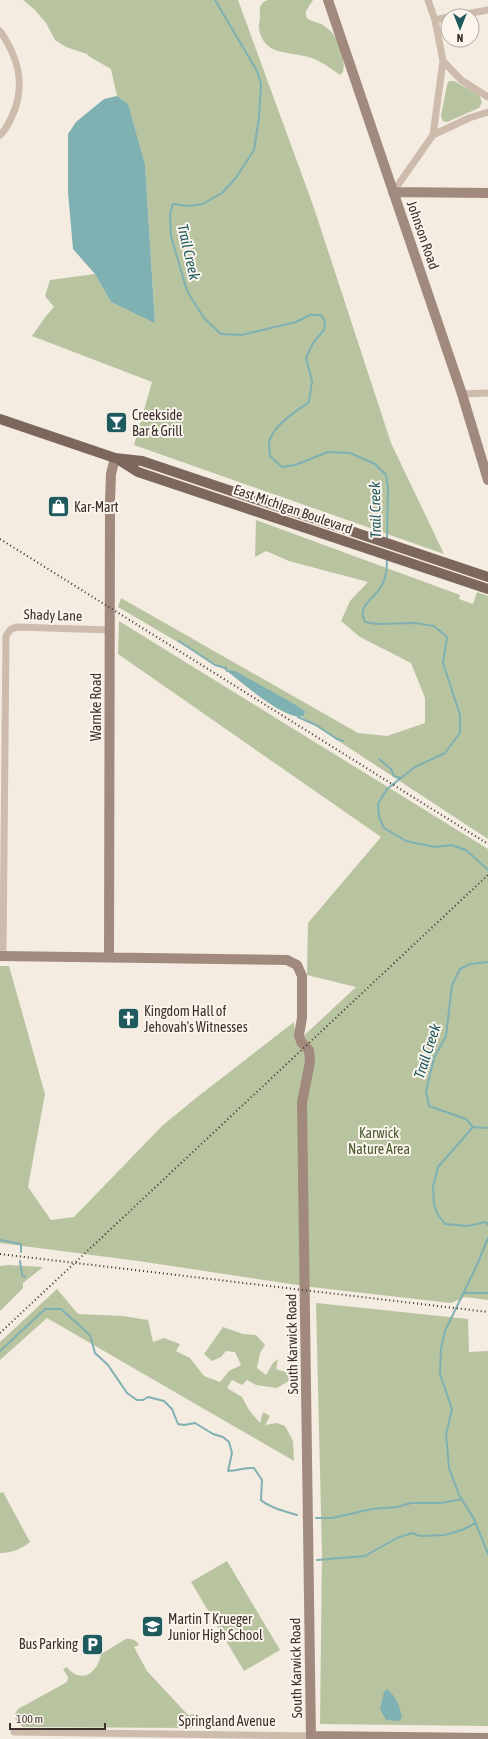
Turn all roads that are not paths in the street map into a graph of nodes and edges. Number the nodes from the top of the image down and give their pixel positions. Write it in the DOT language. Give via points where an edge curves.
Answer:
graph roads {
  1 [pos="328,0"];
  2 [pos="428,0"];
  3 [pos="440,19"];
  4 [pos="435,20"];
  5 [pos="0,31"];
  6 [pos="443,61"];
  7 [pos="488,97"];
  8 [pos="488,112"];
  9 [pos="0,135"];
  10 [pos="433,135"];
  11 [pos="393,192"];
  12 [pos="488,193"];
  13 [pos="488,393"];
  14 [pos="462,394"];
  15 [pos="0,419"];
  16 [pos="115,458"];
  17 [pos="488,480"];
  18 [pos="488,577"];
  19 [pos="488,589"];
  20 [pos="111,630"];
  21 [pos="2,956"];
  22 [pos="109,958"];
  23 [pos="14,1732"];
  24 [pos="311,1737"];
  25 [pos="488,1738"];
  1 -- 11 [label="street, Johnson Road"];
  2 -- 4 [label="street"];
  3 -- 4 [label="street"];
  4 -- 6 [label="street"];
  5 -- 9 [label="street" via="14,53 20,91 10,122"];
  6 -- 7 [label="street" via="461,80"];
  6 -- 10 [label="street"];
  8 -- 10 [label="street"];
  10 -- 11 [label="street"];
  11 -- 12 [label="street"];
  11 -- 14 [label="street, Johnson Road"];
  13 -- 14 [label="street"];
  14 -- 17 [label="street, Johnson Road"];
  15 -- 16 [label="main road, East Michigan Boulevard"];
  16 -- 18 [label="main road, East Michigan Boulevard" via="142,461"];
  16 -- 19 [label="main road, East Michigan Boulevard" via="138,472"];
  16 -- 20 [label="street, Warnke Road" via="111,474 110,501"];
  20 -- 21 [label="street, Shady Lane" via="16,627 6,636"];
  20 -- 22 [label="street, Warnke Road"];
  21 -- 22 [label="street"];
  22 -- 24 [label="street, South Karwick Road" via="286,960 298,965 302,976 302,1018 299,1035 301,1042 309,1050 310,1062 302,1103"];
  23 -- 24 [label="street, Springland Avenue"];
  24 -- 25 [label="street, Springland Avenue"];
}
